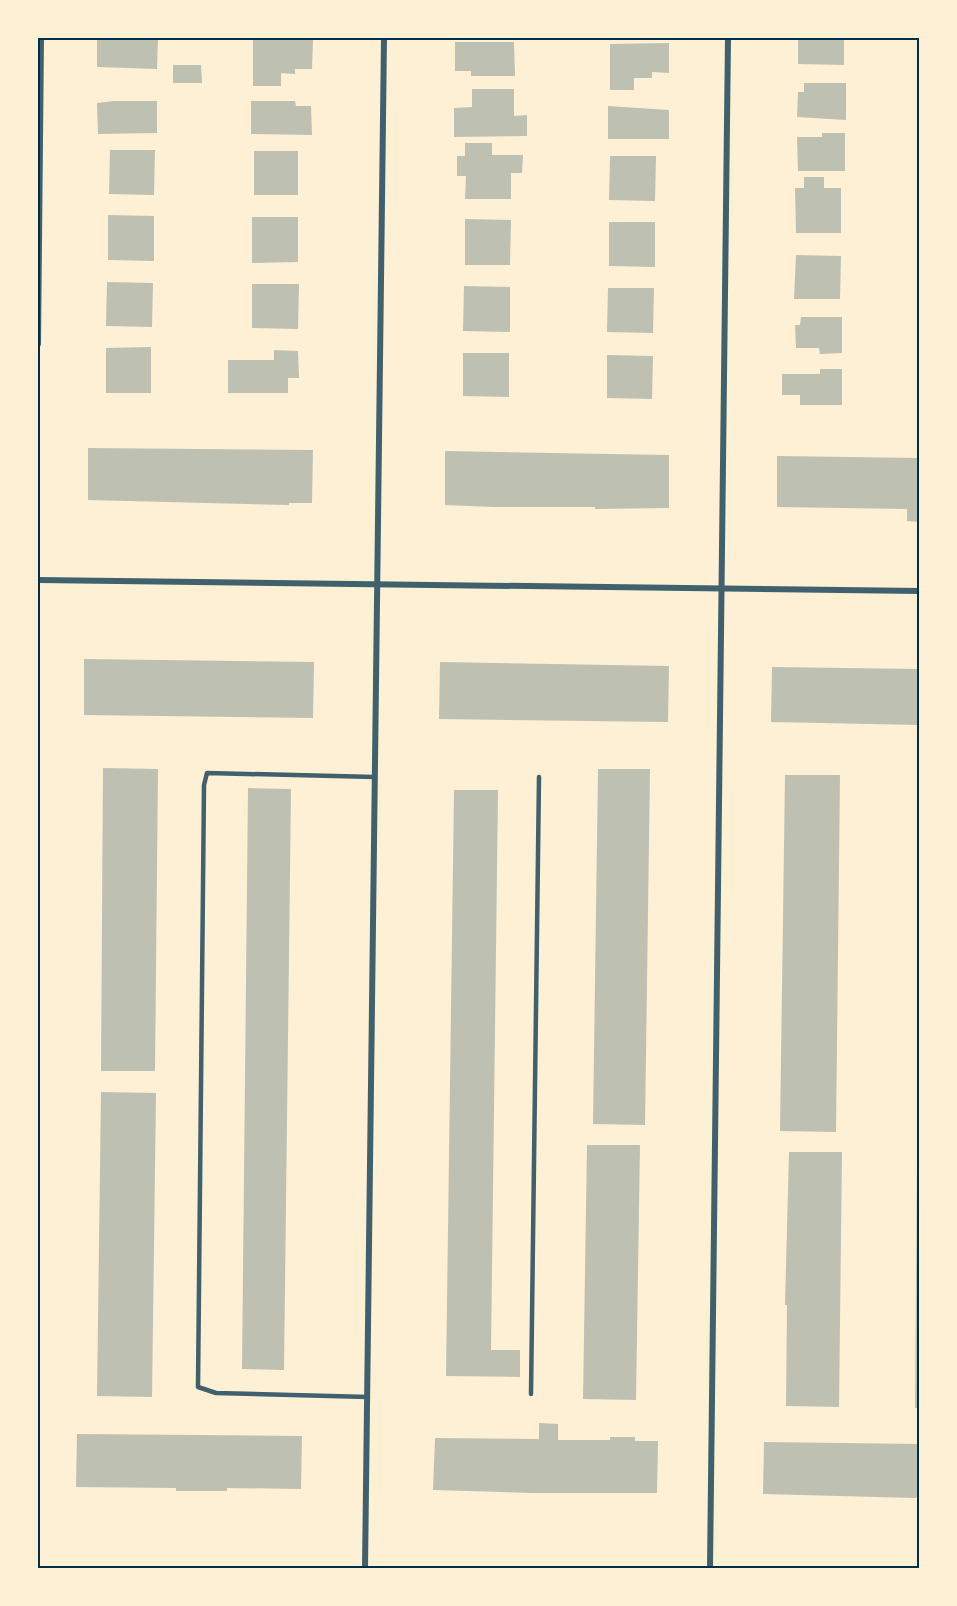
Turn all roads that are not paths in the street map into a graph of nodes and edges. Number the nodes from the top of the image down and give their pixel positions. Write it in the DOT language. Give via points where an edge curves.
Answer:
graph roads {
  1 [pos="41,38"];
  2 [pos="384,38"];
  3 [pos="728,38"];
  4 [pos="38,344"];
  5 [pos="38,580"];
  6 [pos="377,583"];
  7 [pos="721,588"];
  8 [pos="920,591"];
  9 [pos="375,777"];
  10 [pos="539,777"];
  11 [pos="531,1394"];
  12 [pos="368,1397"];
  13 [pos="365,1569"];
  14 [pos="710,1569"];
  1 -- 4 [label="street"];
  2 -- 6 [label="street"];
  3 -- 7 [label="street"];
  5 -- 6 [label="street"];
  6 -- 7 [label="street"];
  6 -- 9 [label="street"];
  7 -- 8 [label="street"];
  7 -- 14 [label="street"];
  9 -- 12 [label="street"];
  9 -- 12 [label="lane" via="207,773 204,785 198,1387 216,1393"];
  10 -- 11 [label="lane"];
  12 -- 13 [label="street"];
}
